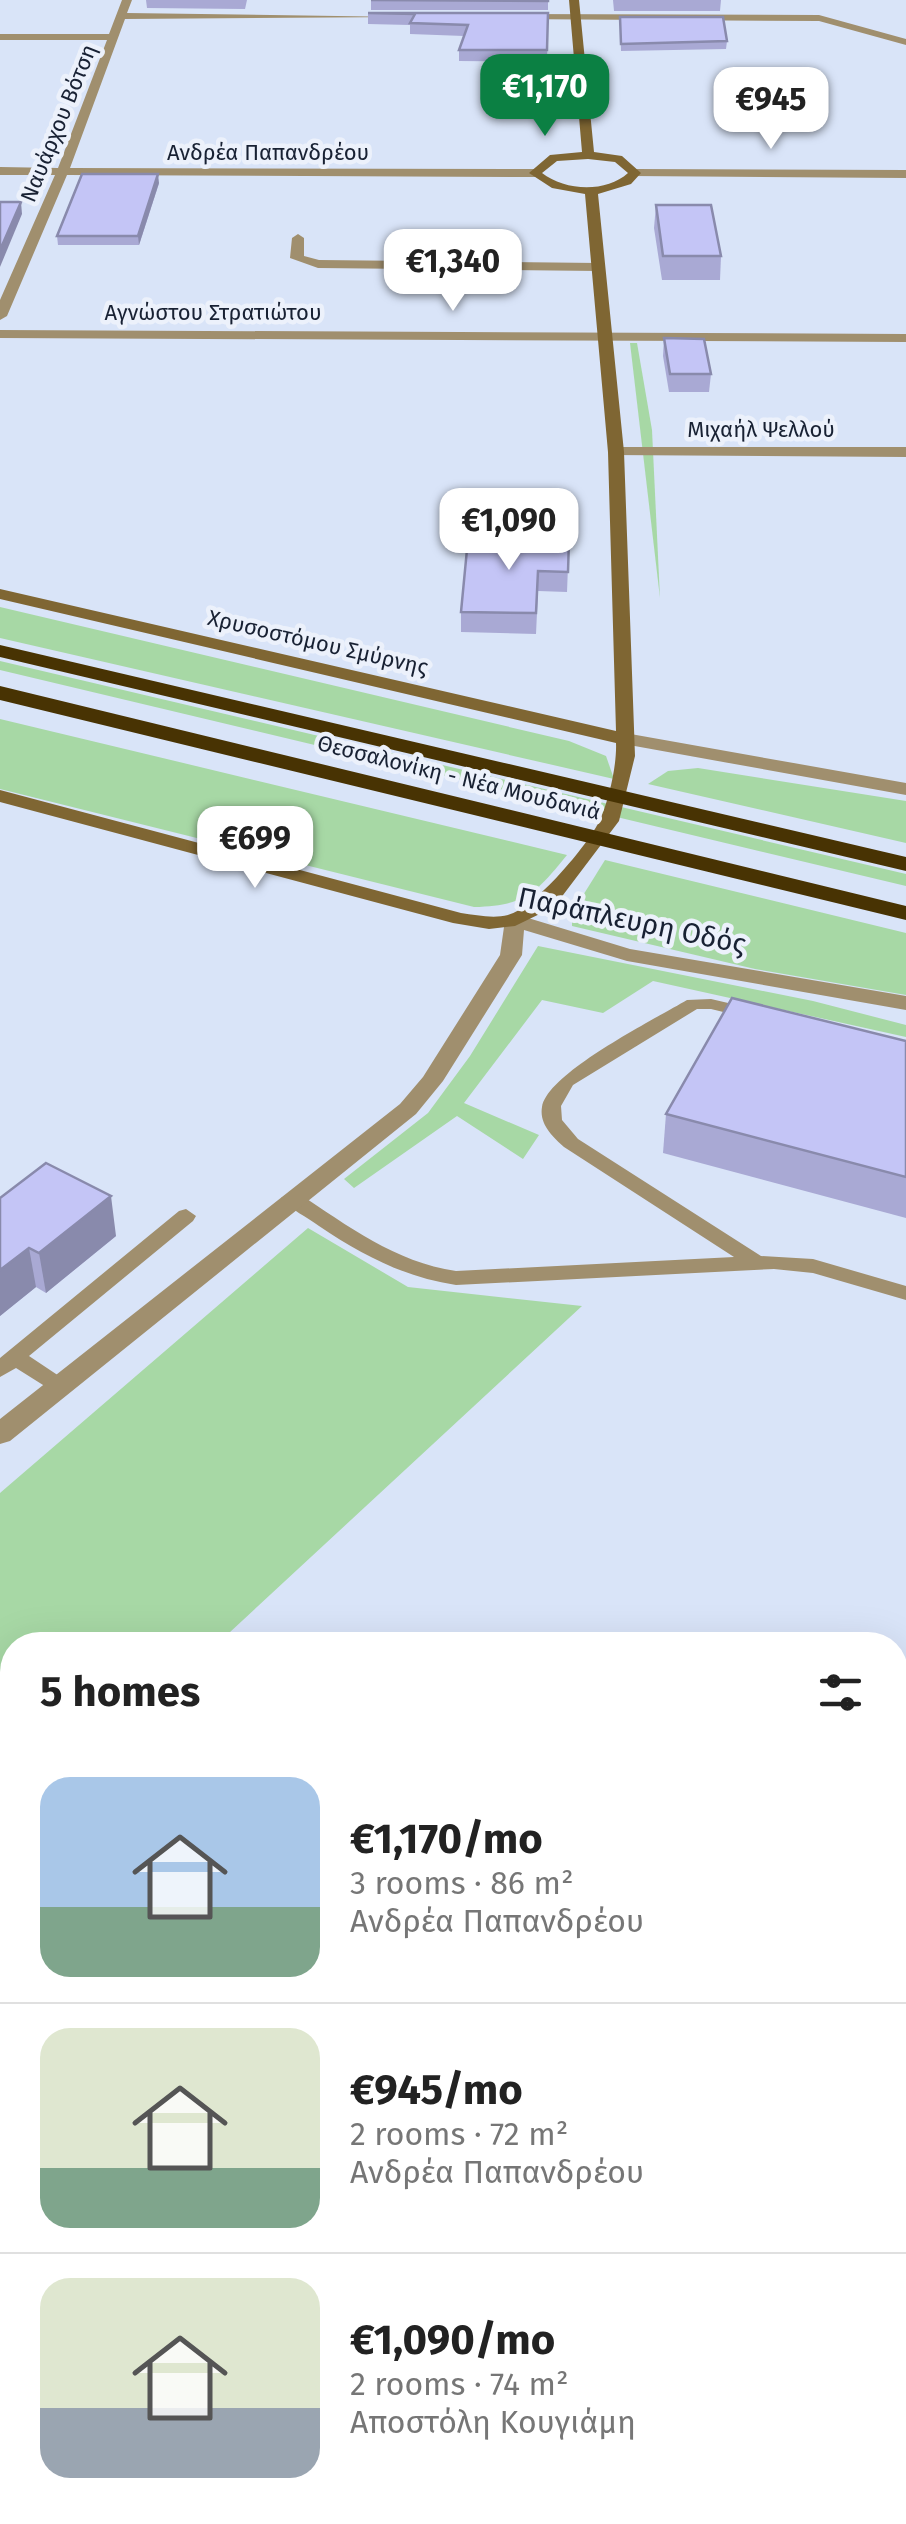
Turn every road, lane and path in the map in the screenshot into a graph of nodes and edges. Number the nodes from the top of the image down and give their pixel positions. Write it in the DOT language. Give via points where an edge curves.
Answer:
graph roads {
  1 [pos="128,0"];
  2 [pos="396,0"];
  3 [pos="574,0"];
  4 [pos="730,0"];
  5 [pos="122,16"];
  6 [pos="394,16"];
  7 [pos="412,17"];
  8 [pos="503,17"];
  9 [pos="576,17"];
  10 [pos="735,18"];
  11 [pos="0,37"];
  12 [pos="114,37"];
  13 [pos="906,42"];
  14 [pos="588,155"];
  15 [pos="0,171"];
  16 [pos="63,172"];
  17 [pos="535,173"];
  18 [pos="635,173"];
  19 [pos="906,174"];
  20 [pos="591,189"];
  21 [pos="298,238"];
  22 [pos="598,267"];
  23 [pos="0,316"];
  24 [pos="0,334"];
  25 [pos="604,336"];
  26 [pos="906,338"];
  27 [pos="616,452"];
  28 [pos="906,452"];
  29 [pos="0,594"];
  30 [pos="0,652"];
  31 [pos="0,693"];
  32 [pos="625,700"];
  33 [pos="576,724"];
  34 [pos="625,739"];
  35 [pos="906,790"];
  36 [pos="0,796"];
  37 [pos="906,864"];
  38 [pos="906,913"];
  39 [pos="515,920"];
  40 [pos="906,1004"];
  41 [pos="764,1017"];
  42 [pos="290,1198"];
  43 [pos="186,1216"];
  44 [pos="758,1263"];
  45 [pos="906,1293"];
  46 [pos="7,1363"];
  47 [pos="58,1385"];
  48 [pos="0,1434"];
  1 -- 5 [label="street, Ναυάρχου Βότση"];
  2 -- 6 [label="street"];
  3 -- 9 [label="street"];
  4 -- 10 [label="street"];
  5 -- 6 [label="street"];
  5 -- 12 [label="street, Ναυάρχου Βότση"];
  6 -- 7 [label="street"];
  8 -- 9 [label="street"];
  9 -- 10 [label="street"];
  9 -- 14 [label="street"];
  10 -- 13 [label="street" via="824,18"];
  11 -- 12 [label="street"];
  12 -- 16 [label="street, Ναυάρχου Βότση"];
  14 -- 17 [label="street" via="548,160"];
  14 -- 18 [label="street" via="618,159"];
  15 -- 16 [label="street, Ανδρέα Παπανδρέου"];
  16 -- 17 [label="street, Ανδρέα Παπανδρέου"];
  16 -- 23 [label="street, Ναυάρχου Βότση"];
  17 -- 20 [label="street" via="557,186"];
  18 -- 19 [label="street"];
  18 -- 20 [label="street" via="626,183"];
  20 -- 22 [label="street"];
  21 -- 22 [label="street" via="297,258 318,264"];
  22 -- 25 [label="street"];
  24 -- 25 [label="street, Αγνώστου Στρατιώτου"];
  25 -- 26 [label="street, Αγνώστου Στρατιώτου"];
  25 -- 27 [label="street"];
  27 -- 28 [label="street, Μιχαήλ Ψελλού"];
  27 -- 32 [label="street"];
  29 -- 33 [label="street, Χρυσοστόμου Σμύρνης"];
  30 -- 37 [label="highway, Θεσσαλονίκη - Νέα Μουδανιά"];
  31 -- 38 [label="highway, Θεσσαλονίκη - Νέα Μουδανιά"];
  32 -- 33 [label="street"];
  32 -- 34 [label="street"];
  33 -- 34 [label="street, Χρυσοστόμου Σμύρνης"];
  34 -- 35 [label="street"];
  34 -- 39 [label="street" via="608,821 547,904"];
  36 -- 39 [label="street, Παράπλευρη Οδός" via="422,910 489,923"];
  39 -- 40 [label="street, Παράπλευρη Οδός" via="626,955"];
  39 -- 42 [label="street" via="511,954 432,1082 408,1109"];
  41 -- 44 [label="lane" via="711,1004 685,1008 567,1081 548,1111 554,1129 570,1143"];
  42 -- 44 [label="lane" via="424,1276"];
  42 -- 47 [label="street"];
  43 -- 46 [label="lane"];
  44 -- 45 [label="lane" via="813,1266"];
  46 -- 47 [label="lane"];
  47 -- 48 [label="street"];
}
